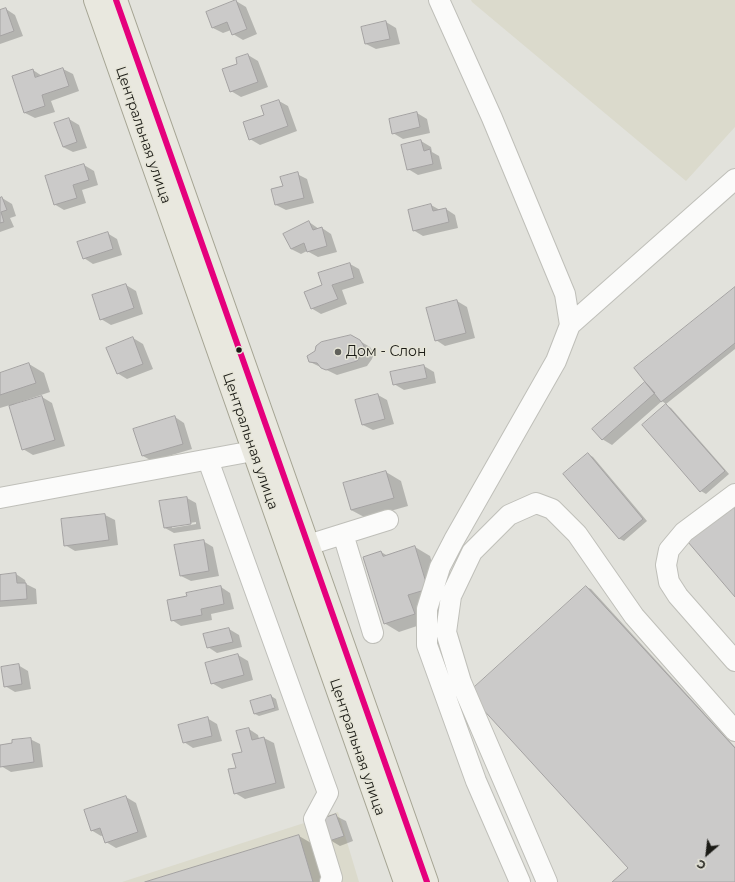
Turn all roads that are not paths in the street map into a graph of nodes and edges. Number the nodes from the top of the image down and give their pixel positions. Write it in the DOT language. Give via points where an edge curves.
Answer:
graph roads {
  1 [pos="95,0"];
  2 [pos="116,0"];
  3 [pos="439,0"];
  4 [pos="735,179"];
  5 [pos="570,325"];
  6 [pos="253,451"];
  7 [pos="208,460"];
  8 [pos="735,494"];
  9 [pos="0,498"];
  10 [pos="388,520"];
  11 [pos="343,534"];
  12 [pos="308,545"];
  13 [pos="373,632"];
  14 [pos="735,661"];
  15 [pos="735,731"];
  16 [pos="330,882"];
  17 [pos="404,882"];
  18 [pos="427,882"];
  19 [pos="520,882"];
  20 [pos="547,882"];
  1 -- 6 [label="main road, Центральная улица"];
  2 -- 12 [label="main road, Центральная улица"];
  3 -- 5 [label="street" via="492,118 565,294"];
  4 -- 5 [label="street"];
  5 -- 19 [label="street" via="556,361 440,567 427,609 427,646 476,780"];
  6 -- 7 [label="street"];
  6 -- 17 [label="main road, Центральная улица"];
  7 -- 9 [label="street"];
  7 -- 16 [label="street" via="328,793 314,819 332,878"];
  8 -- 14 [label="street" via="684,532 669,550 666,565 669,582 678,596"];
  10 -- 11 [label="street"];
  11 -- 12 [label="street"];
  11 -- 13 [label="street"];
  12 -- 18 [label="main road, Центральная улица"];
  15 -- 20 [label="street" via="634,616 577,534 552,509 536,503 510,514 472,552 451,596 446,632 461,682"];
}
